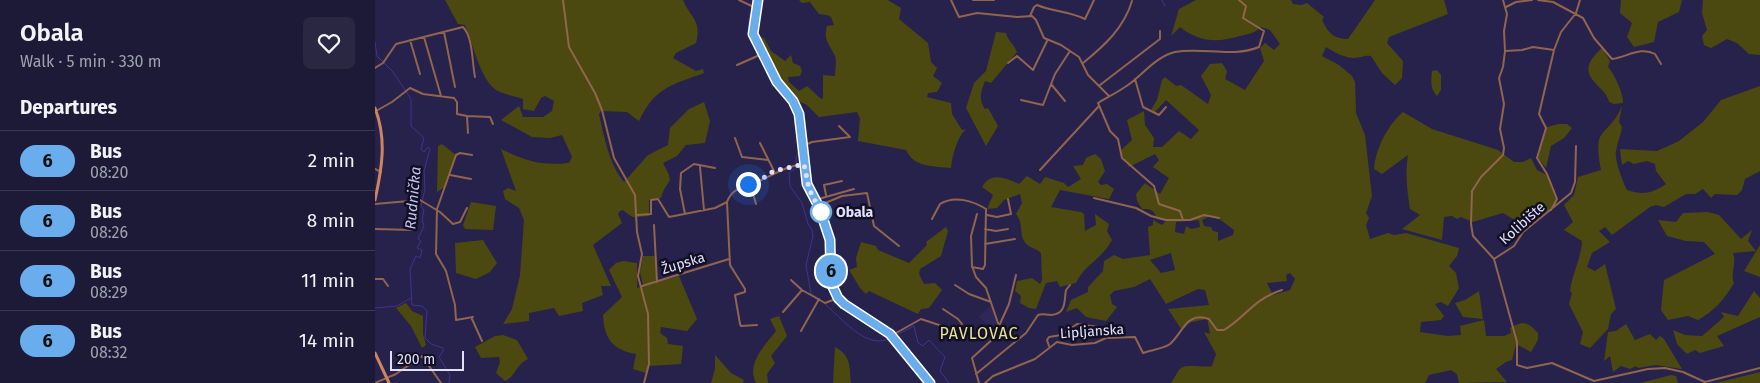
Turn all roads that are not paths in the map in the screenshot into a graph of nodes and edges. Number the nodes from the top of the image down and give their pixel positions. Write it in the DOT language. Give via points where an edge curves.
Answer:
graph roads {
  1 [pos="563,0"];
  2 [pos="739,0"];
  3 [pos="758,0"];
  4 [pos="951,0"];
  5 [pos="973,0"];
  6 [pos="994,0"];
  7 [pos="1095,0"];
  8 [pos="1239,0"];
  9 [pos="1503,0"];
  10 [pos="1531,0"];
  11 [pos="1538,0"];
  12 [pos="1580,0"];
  13 [pos="1132,1"];
  14 [pos="753,7"];
  15 [pos="1506,7"];
  16 [pos="1576,13"];
  17 [pos="1030,16"];
  18 [pos="1160,31"];
  19 [pos="444,32"];
  20 [pos="424,37"];
  21 [pos="410,40"];
  22 [pos="1047,41"];
  23 [pos="1554,50"];
  24 [pos="1070,51"];
  25 [pos="1505,51"];
  26 [pos="760,55"];
  27 [pos="1008,63"];
  28 [pos="1083,63"];
  29 [pos="1661,64"];
  30 [pos="737,65"];
  31 [pos="375,68"];
  32 [pos="420,74"];
  33 [pos="475,77"];
  34 [pos="1135,79"];
  35 [pos="1051,84"];
  36 [pos="1100,85"];
  37 [pos="455,87"];
  38 [pos="441,96"];
  39 [pos="1109,96"];
  40 [pos="1021,100"];
  41 [pos="1065,101"];
  42 [pos="1099,106"];
  43 [pos="1165,106"];
  44 [pos="375,109"];
  45 [pos="467,116"];
  46 [pos="493,124"];
  47 [pos="839,126"];
  48 [pos="381,127"];
  49 [pos="375,128"];
  50 [pos="468,133"];
  51 [pos="735,138"];
  52 [pos="760,143"];
  53 [pos="803,146"];
  54 [pos="1576,146"];
  55 [pos="472,155"];
  56 [pos="768,160"];
  57 [pos="802,164"];
  58 [pos="700,166"];
  59 [pos="715,168"];
  60 [pos="375,169"];
  61 [pos="1039,170"];
  62 [pos="774,171"];
  63 [pos="381,172"];
  64 [pos="450,175"];
  65 [pos="471,179"];
  66 [pos="842,181"];
  67 [pos="750,183"];
  68 [pos="854,189"];
  69 [pos="826,195"];
  70 [pos="1094,198"];
  71 [pos="1008,199"];
  72 [pos="815,200"];
  73 [pos="375,202"];
  74 [pos="727,202"];
  75 [pos="756,204"];
  76 [pos="818,206"];
  77 [pos="467,208"];
  78 [pos="437,209"];
  79 [pos="704,210"];
  80 [pos="1551,210"];
  81 [pos="685,214"];
  82 [pos="977,214"];
  83 [pos="987,214"];
  84 [pos="637,215"];
  85 [pos="1219,218"];
  86 [pos="932,219"];
  87 [pos="1183,220"];
  88 [pos="654,225"];
  89 [pos="375,229"];
  90 [pos="985,229"];
  91 [pos="1008,229"];
  92 [pos="414,230"];
  93 [pos="1015,239"];
  94 [pos="985,244"];
  95 [pos="899,246"];
  96 [pos="1494,258"];
  97 [pos="729,259"];
  98 [pos="972,268"];
  99 [pos="1016,276"];
  100 [pos="375,279"];
  101 [pos="791,280"];
  102 [pos="657,282"];
  103 [pos="955,285"];
  104 [pos="1070,285"];
  105 [pos="388,286"];
  106 [pos="642,286"];
  107 [pos="802,290"];
  108 [pos="1282,290"];
  109 [pos="838,298"];
  110 [pos="819,299"];
  111 [pos="991,302"];
  112 [pos="943,309"];
  113 [pos="783,312"];
  114 [pos="757,325"];
  115 [pos="999,326"];
  116 [pos="1113,329"];
  117 [pos="801,331"];
  118 [pos="889,333"];
  119 [pos="482,342"];
  120 [pos="1049,346"];
  121 [pos="375,353"];
  122 [pos="1760,368"];
  123 [pos="976,374"];
  124 [pos="387,377"];
  125 [pos="1600,382"];
  126 [pos="375,383"];
  127 [pos="389,383"];
  128 [pos="441,383"];
  129 [pos="644,383"];
  130 [pos="930,383"];
  131 [pos="979,383"];
  132 [pos="985,383"];
  1 -- 84 [label="street" via="569,47 599,103 614,158 635,195"];
  2 -- 14 [label="street"];
  3 -- 14 [label="main road"];
  4 -- 17 [label="street" via="959,17 977,13"];
  5 -- 6 [label="street"];
  7 -- 17 [label="street" via="1085,19 1071,12 1050,11 1037,5"];
  8 -- 34 [label="street" via="1246,6 1242,14 1244,19 1264,31 1259,47 1227,52 1199,49 1173,52"];
  9 -- 15 [label="street"];
  10 -- 15 [label="street"];
  11 -- 16 [label="street" via="1553,2"];
  12 -- 16 [label="street"];
  13 -- 28 [label="street" via="1120,27"];
  14 -- 26 [label="main road" via="753,34"];
  15 -- 25 [label="street"];
  16 -- 23 [label="street" via="1561,32"];
  16 -- 29 [label="street" via="1612,59 1641,50 1655,54"];
  17 -- 22 [label="street" via="1036,20"];
  18 -- 36 [label="street" via="1160,39"];
  19 -- 20 [label="street"];
  19 -- 33 [label="street" via="465,29 471,44"];
  19 -- 37 [label="street"];
  20 -- 21 [label="street"];
  20 -- 38 [label="street"];
  21 -- 31 [label="street" via="396,44 383,64"];
  21 -- 32 [label="street"];
  22 -- 24 [label="street"];
  22 -- 27 [label="street" via="1033,70 1017,56"];
  23 -- 25 [label="street" via="1533,46"];
  23 -- 80 [label="street" via="1539,114 1545,128 1537,158 1557,199"];
  24 -- 28 [label="street"];
  24 -- 35 [label="street"];
  25 -- 96 [label="street" via="1499,78 1504,104 1500,129 1503,155 1472,191 1473,236"];
  26 -- 30 [label="street"];
  26 -- 53 [label="main road" via="796,105 803,130"];
  28 -- 36 [label="street" via="1088,75"];
  34 -- 39 [label="street"];
  34 -- 43 [label="street" via="1143,107 1159,115"];
  35 -- 40 [label="street" via="1042,105"];
  35 -- 41 [label="street"];
  36 -- 39 [label="street"];
  38 -- 44 [label="street" via="408,89 392,102"];
  38 -- 45 [label="street" via="456,100 457,114"];
  39 -- 42 [label="street" via="1098,102"];
  42 -- 61 [label="street"];
  42 -- 87 [label="street" via="1110,132 1119,139 1124,160 1154,186 1159,204 1179,211"];
  44 -- 48 [label="street"];
  45 -- 46 [label="street" via="490,117"];
  45 -- 50 [label="street"];
  47 -- 53 [label="street" via="850,137"];
  48 -- 49 [label="street"];
  48 -- 63 [label="street"];
  51 -- 56 [label="street" via="741,156"];
  52 -- 56 [label="street"];
  53 -- 57 [label="main road"];
  54 -- 80 [label="street, Kolibište" via="1573,189"];
  55 -- 64 [label="street" via="458,153"];
  56 -- 62 [label="street"];
  57 -- 62 [label="street"];
  57 -- 72 [label="main road"];
  58 -- 59 [label="street"];
  58 -- 79 [label="street"];
  58 -- 81 [label="street" via="694,164 680,175"];
  60 -- 63 [label="street"];
  62 -- 67 [label="street"];
  63 -- 73 [label="street"];
  64 -- 65 [label="street"];
  64 -- 78 [label="street"];
  66 -- 69 [label="street" via="824,185"];
  67 -- 74 [label="street" via="739,188"];
  67 -- 75 [label="street"];
  68 -- 69 [label="street"];
  69 -- 72 [label="street"];
  70 -- 87 [label="street" via="1136,208 1160,219"];
  71 -- 83 [label="street" via="1011,214 997,217"];
  72 -- 76 [label="main road"];
  73 -- 78 [label="street" via="422,201"];
  74 -- 79 [label="street"];
  74 -- 97 [label="street"];
  76 -- 95 [label="street" via="842,196 867,193 874,226"];
  76 -- 109 [label="main road" via="830,240 831,283"];
  77 -- 78 [label="street" via="457,224"];
  78 -- 119 [label="street" via="436,254 446,271 455,318 459,321 473,317"];
  79 -- 81 [label="street"];
  80 -- 96 [label="street, Kolibište" via="1523,232 1514,246"];
  81 -- 84 [label="street" via="667,217 658,199 651,200 651,214"];
  82 -- 98 [label="street" via="971,236"];
  83 -- 86 [label="street" via="986,209 973,201 953,199 940,204"];
  83 -- 90 [label="street"];
  84 -- 106 [label="street" via="642,254 638,276"];
  85 -- 87 [label="street" via="1208,215"];
  88 -- 102 [label="street"];
  89 -- 92 [label="street"];
  90 -- 91 [label="street"];
  90 -- 94 [label="street"];
  93 -- 94 [label="street"];
  94 -- 98 [label="street" via="985,267"];
  96 -- 125 [label="street" via="1517,342 1517,365 1527,368 1552,363 1588,380"];
  97 -- 102 [label="street, Župska"];
  97 -- 114 [label="street" via="745,290 735,295 741,326"];
  98 -- 111 [label="street"];
  99 -- 115 [label="street"];
  100 -- 105 [label="street" via="383,279"];
  101 -- 107 [label="street"];
  102 -- 106 [label="street, Župska"];
  103 -- 111 [label="street"];
  104 -- 123 [label="street" via="1066,288 1063,309 1052,315 1038,315 1027,333"];
  106 -- 129 [label="street" via="647,303 649,342 649,364"];
  107 -- 110 [label="street"];
  107 -- 113 [label="street"];
  108 -- 120 [label="street, Lipljanska" via="1254,304 1224,330 1217,330 1204,317 1186,322 1173,341 1143,353 1135,338 1106,338 1095,343 1072,345 1057,342"];
  109 -- 110 [label="street" via="828,304"];
  109 -- 118 [label="main road"];
  110 -- 117 [label="street"];
  111 -- 115 [label="street"];
  112 -- 118 [label="street" via="962,322 955,330 923,319 896,333"];
  115 -- 123 [label="street" via="995,337 973,356"];
  116 -- 120 [label="street, Lipljanska" via="1077,324 1061,335 1049,337"];
  118 -- 130 [label="main road"];
  120 -- 132 [label="street, Lipljanska" via="1035,359 993,376"];
  121 -- 124 [label="street"];
  122 -- 125 [label="street" via="1705,382 1665,368 1648,369"];
  123 -- 131 [label="street"];
  124 -- 126 [label="street"];
  124 -- 127 [label="street"];
  124 -- 128 [label="street" via="422,356"];
}
